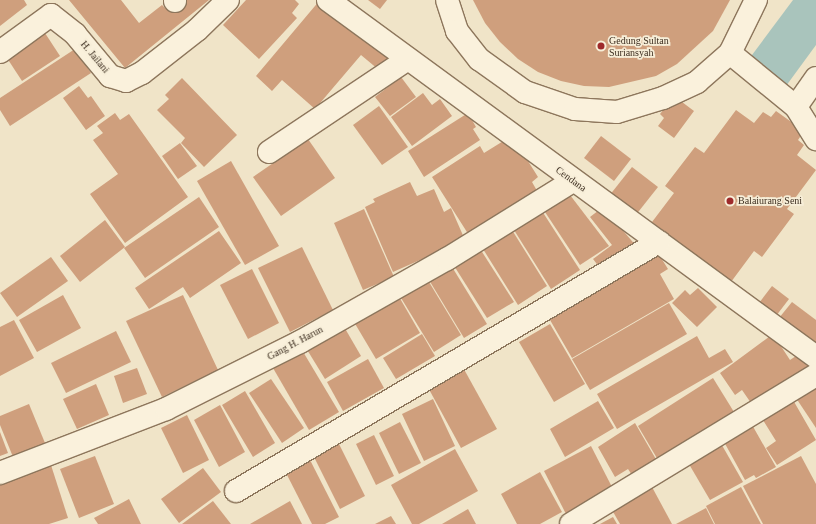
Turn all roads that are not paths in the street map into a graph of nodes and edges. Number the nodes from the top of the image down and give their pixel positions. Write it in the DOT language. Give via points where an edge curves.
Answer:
graph roads {
  1 [pos="228,0"];
  2 [pos="328,0"];
  3 [pos="447,0"];
  4 [pos="756,0"];
  5 [pos="0,52"];
  6 [pos="730,53"];
  7 [pos="408,59"];
  8 [pos="816,78"];
  9 [pos="796,107"];
  10 [pos="816,139"];
  11 [pos="269,152"];
  12 [pos="573,181"];
  13 [pos="659,242"];
  14 [pos="816,357"];
  15 [pos="816,375"];
  16 [pos="0,474"];
  17 [pos="236,491"];
  18 [pos="571,524"];
  1 -- 5 [label="street, H. Jailani" via="192,24 142,73 126,81 110,76 75,34 51,15"];
  2 -- 7 [label="street, Cendana"];
  3 -- 6 [label="street" via="457,31 479,59 524,92 575,109 618,112 663,98 697,82"];
  4 -- 6 [label="street"];
  6 -- 9 [label="street"];
  7 -- 11 [label="street"];
  7 -- 12 [label="street, Cendana"];
  8 -- 9 [label="street"];
  9 -- 10 [label="street"];
  12 -- 13 [label="street, Cendana"];
  12 -- 16 [label="street, Gang H. Harun" via="447,259 300,342 166,409"];
  13 -- 14 [label="street, Cendana"];
  13 -- 17 [label="street"];
  15 -- 18 [label="street"];
}
